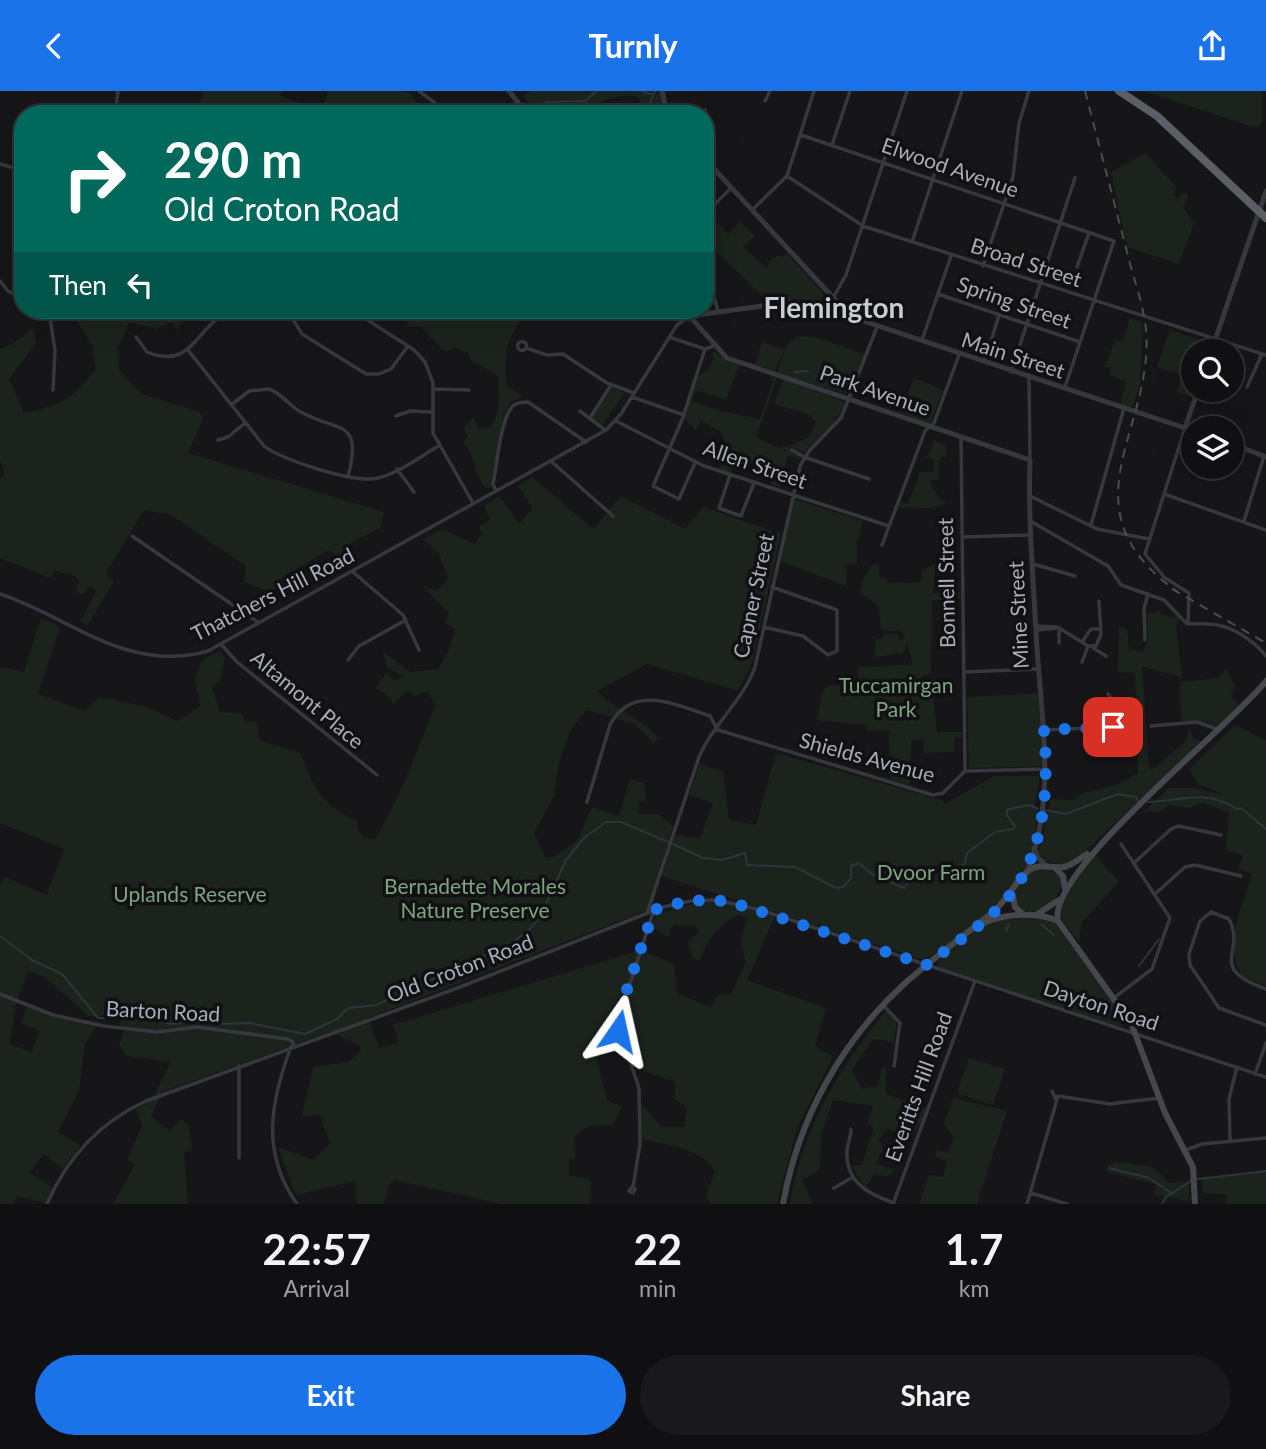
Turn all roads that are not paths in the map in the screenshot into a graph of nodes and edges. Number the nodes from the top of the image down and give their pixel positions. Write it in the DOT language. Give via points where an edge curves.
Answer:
graph roads {
  1 [pos="419,91"];
  2 [pos="512,91"];
  3 [pos="770,91"];
  4 [pos="815,91"];
  5 [pos="844,91"];
  6 [pos="850,91"];
  7 [pos="907,91"];
  8 [pos="962,91"];
  9 [pos="1029,91"];
  10 [pos="1119,91"];
  11 [pos="847,100"];
  12 [pos="765,101"];
  13 [pos="438,105"];
  14 [pos="523,105"];
  15 [pos="801,135"];
  16 [pos="832,145"];
  17 [pos="884,162"];
  18 [pos="714,169"];
  19 [pos="787,176"];
  20 [pos="1075,178"];
  21 [pos="933,179"];
  22 [pos="731,187"];
  23 [pos="1266,191"];
  24 [pos="1004,203"];
  25 [pos="714,205"];
  26 [pos="752,210"];
  27 [pos="1261,215"];
  28 [pos="1060,223"];
  29 [pos="1266,224"];
  30 [pos="863,226"];
  31 [pos="1089,232"];
  32 [pos="911,242"];
  33 [pos="951,256"];
  34 [pos="983,266"];
  35 [pos="1077,267"];
  36 [pos="0,281"];
  37 [pos="1039,284"];
  38 [pos="14,294"];
  39 [pos="938,294"];
  40 [pos="833,298"];
  41 [pos="714,299"];
  42 [pos="1094,302"];
  43 [pos="824,308"];
  44 [pos="714,312"];
  45 [pos="718,312"];
  46 [pos="999,315"];
  47 [pos="50,319"];
  48 [pos="221,319"];
  49 [pos="293,319"];
  50 [pos="366,319"];
  51 [pos="685,319"];
  52 [pos="693,319"];
  53 [pos="702,319"];
  54 [pos="853,319"];
  55 [pos="1026,324"];
  56 [pos="701,327"];
  57 [pos="877,327"];
  58 [pos="670,337"];
  59 [pos="136,338"];
  60 [pos="1216,339"];
  61 [pos="922,342"];
  62 [pos="1080,342"];
  63 [pos="408,346"];
  64 [pos="714,346"];
  65 [pos="526,348"];
  66 [pos="1244,348"];
  67 [pos="705,349"];
  68 [pos="188,350"];
  69 [pos="959,355"];
  70 [pos="1264,355"];
  71 [pos="984,363"];
  72 [pos="1010,372"];
  73 [pos="1029,378"];
  74 [pos="611,385"];
  75 [pos="1247,387"];
  76 [pos="433,389"];
  77 [pos="1064,389"];
  78 [pos="53,390"];
  79 [pos="469,390"];
  80 [pos="633,395"];
  81 [pos="849,399"];
  82 [pos="230,406"];
  83 [pos="1124,408"];
  84 [pos="580,411"];
  85 [pos="431,412"];
  86 [pos="684,415"];
  87 [pos="396,416"];
  88 [pos="590,418"];
  89 [pos="616,421"];
  90 [pos="245,423"];
  91 [pos="930,427"];
  92 [pos="1181,427"];
  93 [pos="605,430"];
  94 [pos="961,437"];
  95 [pos="218,440"];
  96 [pos="1181,441"];
  97 [pos="586,442"];
  98 [pos="440,445"];
  99 [pos="1244,449"];
  100 [pos="670,450"];
  101 [pos="792,450"];
  102 [pos="804,457"];
  103 [pos="1265,457"];
  104 [pos="1030,460"];
  105 [pos="551,461"];
  106 [pos="695,463"];
  107 [pos="397,469"];
  108 [pos="730,475"];
  109 [pos="348,476"];
  110 [pos="869,479"];
  111 [pos="754,483"];
  112 [pos="496,491"];
  113 [pos="414,492"];
  114 [pos="1164,494"];
  115 [pos="792,495"];
  116 [pos="1030,496"];
  117 [pos="473,503"];
  118 [pos="613,516"];
  119 [pos="1032,522"];
  120 [pos="1244,522"];
  121 [pos="1091,525"];
  122 [pos="889,526"];
  123 [pos="1266,530"];
  124 [pos="1032,534"];
  125 [pos="132,536"];
  126 [pos="962,537"];
  127 [pos="1149,539"];
  128 [pos="882,545"];
  129 [pos="1033,563"];
  130 [pos="354,572"];
  131 [pos="1075,576"];
  132 [pos="772,587"];
  133 [pos="0,594"];
  134 [pos="1148,594"];
  135 [pos="1099,601"];
  136 [pos="406,619"];
  137 [pos="259,623"];
  138 [pos="1188,624"];
  139 [pos="764,627"];
  140 [pos="1036,628"];
  141 [pos="1059,628"];
  142 [pos="1101,629"];
  143 [pos="1145,640"];
  144 [pos="1082,642"];
  145 [pos="1059,643"];
  146 [pos="221,644"];
  147 [pos="1089,647"];
  148 [pos="419,650"];
  149 [pos="1105,656"];
  150 [pos="1266,656"];
  151 [pos="348,660"];
  152 [pos="1082,662"];
  153 [pos="1039,669"];
  154 [pos="964,672"];
  155 [pos="1266,681"];
  156 [pos="1108,694"];
  157 [pos="726,714"];
  158 [pos="710,716"];
  159 [pos="1151,726"];
  160 [pos="1113,727"];
  161 [pos="1211,727"];
  162 [pos="1223,727"];
  163 [pos="715,728"];
  164 [pos="1044,730"];
  165 [pos="1211,739"];
  166 [pos="1114,755"];
  167 [pos="1046,769"];
  168 [pos="965,771"];
  169 [pos="377,775"];
  170 [pos="587,802"];
  171 [pos="1221,835"];
  172 [pos="1121,844"];
  173 [pos="1034,848"];
  174 [pos="1092,852"];
  175 [pos="1134,863"];
  176 [pos="1050,867"];
  177 [pos="1026,872"];
  178 [pos="1241,876"];
  179 [pos="1012,892"];
  180 [pos="1156,894"];
  181 [pos="1062,895"];
  182 [pos="654,910"];
  183 [pos="647,913"];
  184 [pos="1026,916"];
  185 [pos="1035,916"];
  186 [pos="1058,921"];
  187 [pos="973,929"];
  188 [pos="927,965"];
  189 [pos="975,981"];
  190 [pos="1266,989"];
  191 [pos="0,994"];
  192 [pos="1115,997"];
  193 [pos="883,1005"];
  194 [pos="1266,1025"];
  195 [pos="1135,1033"];
  196 [pos="1266,1043"];
  197 [pos="292,1047"];
  198 [pos="239,1066"];
  199 [pos="894,1066"];
  200 [pos="1237,1067"];
  201 [pos="1255,1074"];
  202 [pos="1266,1077"];
  203 [pos="1052,1091"];
  204 [pos="1159,1098"];
  205 [pos="1056,1100"];
  206 [pos="851,1129"];
  207 [pos="1266,1138"];
  208 [pos="1230,1140"];
  209 [pos="1185,1150"];
  210 [pos="239,1158"];
  211 [pos="853,1177"];
  212 [pos="633,1187"];
  213 [pos="834,1188"];
  214 [pos="1031,1193"];
  215 [pos="894,1203"];
  216 [pos="47,1204"];
  217 [pos="297,1204"];
  218 [pos="783,1204"];
  219 [pos="1027,1204"];
  220 [pos="1067,1204"];
  221 [pos="1195,1204"];
  1 -- 13 [label="street"];
  2 -- 14 [label="street"];
  3 -- 12 [label="street"];
  4 -- 15 [label="street"];
  5 -- 11 [label="street"];
  6 -- 11 [label="street"];
  7 -- 17 [label="street"];
  8 -- 21 [label="street"];
  9 -- 24 [label="street"];
  10 -- 27 [label="highway" via="1154,114"];
  11 -- 16 [label="street"];
  15 -- 16 [label="street, Elwood Avenue"];
  15 -- 19 [label="street"];
  16 -- 17 [label="street, Elwood Avenue"];
  17 -- 21 [label="street, Elwood Avenue"];
  17 -- 30 [label="street"];
  18 -- 22 [label="street"];
  19 -- 26 [label="street"];
  19 -- 30 [label="street, Broad Street"];
  20 -- 28 [label="street"];
  21 -- 24 [label="street, Elwood Avenue"];
  21 -- 32 [label="street"];
  22 -- 25 [label="street"];
  22 -- 26 [label="street"];
  23 -- 27 [label="street"];
  24 -- 28 [label="street, Elwood Avenue"];
  24 -- 34 [label="street"];
  26 -- 40 [label="street"];
  27 -- 29 [label="highway"];
  27 -- 60 [label="street"];
  28 -- 31 [label="street, Elwood Avenue"];
  28 -- 37 [label="street"];
  30 -- 32 [label="street, Broad Street"];
  30 -- 40 [label="street"];
  31 -- 35 [label="street"];
  31 -- 42 [label="street, Elwood Avenue" via="1114,241"];
  32 -- 33 [label="street, Broad Street"];
  33 -- 34 [label="street, Broad Street"];
  33 -- 39 [label="street"];
  34 -- 37 [label="street, Broad Street"];
  36 -- 38 [label="street"];
  37 -- 42 [label="street, Broad Street"];
  37 -- 55 [label="street"];
  39 -- 46 [label="street, Spring Street"];
  39 -- 61 [label="street"];
  40 -- 43 [label="street"];
  40 -- 54 [label="street"];
  41 -- 45 [label="street"];
  42 -- 60 [label="street, Broad Street"];
  42 -- 62 [label="street"];
  43 -- 45 [label="street, Main Street" via="791,302"];
  43 -- 54 [label="street, Main Street"];
  44 -- 45 [label="street, Main Street"];
  46 -- 55 [label="street, Spring Street"];
  46 -- 71 [label="street"];
  47 -- 78 [label="street"];
  48 -- 68 [label="street"];
  49 -- 63 [label="street" via="302,334 366,373 391,369"];
  50 -- 63 [label="street"];
  51 -- 58 [label="street, Thatchers Hill Road"];
  52 -- 56 [label="street, Park Avenue"];
  53 -- 56 [label="street"];
  54 -- 57 [label="street, Main Street"];
  55 -- 62 [label="street, Spring Street"];
  55 -- 72 [label="street"];
  56 -- 64 [label="street, Park Avenue"];
  57 -- 61 [label="street, Main Street"];
  57 -- 81 [label="street, Capner Street"];
  58 -- 67 [label="street"];
  58 -- 80 [label="street, Thatchers Hill Road"];
  59 -- 68 [label="street" via="142,349 157,355 174,356"];
  61 -- 69 [label="street, Main Street"];
  62 -- 77 [label="street"];
  63 -- 76 [label="street" via="428,367"];
  64 -- 67 [label="street"];
  64 -- 81 [label="street, Park Avenue" via="731,359"];
  65 -- 74 [label="street" via="547,355 563,354"];
  66 -- 70 [label="street, Broad Street"];
  67 -- 86 [label="street"];
  68 -- 82 [label="street"];
  69 -- 71 [label="street, Main Street"];
  69 -- 91 [label="street"];
  70 -- 75 [label="street"];
  71 -- 72 [label="street, Main Street"];
  72 -- 73 [label="street, Main Street"];
  73 -- 77 [label="street, Main Street"];
  73 -- 104 [label="street, Mine Street"];
  74 -- 80 [label="street"];
  74 -- 88 [label="street"];
  76 -- 79 [label="street"];
  76 -- 85 [label="street"];
  77 -- 83 [label="street, Main Street"];
  80 -- 86 [label="street"];
  80 -- 89 [label="street, Thatchers Hill Road"];
  81 -- 91 [label="street, Park Avenue"];
  81 -- 102 [label="street, Capner Street" via="834,427"];
  82 -- 90 [label="street"];
  82 -- 109 [label="street" via="249,391 269,389 304,414 336,424 347,432 353,445"];
  83 -- 92 [label="street, Main Street"];
  83 -- 121 [label="street"];
  84 -- 88 [label="street"];
  85 -- 87 [label="street"];
  85 -- 98 [label="street" via="433,433"];
  86 -- 100 [label="street"];
  88 -- 93 [label="street"];
  89 -- 93 [label="street, Thatchers Hill Road"];
  89 -- 100 [label="street, Allen Street"];
  90 -- 95 [label="street"];
  90 -- 109 [label="street" via="272,453"];
  91 -- 94 [label="street, Park Avenue"];
  91 -- 122 [label="street"];
  93 -- 97 [label="street, Thatchers Hill Road"];
  94 -- 104 [label="street, Park Avenue"];
  94 -- 126 [label="street, Bonnell Street"];
  96 -- 114 [label="street"];
  97 -- 105 [label="street, Thatchers Hill Road"];
  97 -- 112 [label="street" via="528,402 520,402 512,407 502,435 493,484"];
  98 -- 107 [label="street"];
  98 -- 117 [label="street"];
  99 -- 103 [label="street"];
  100 -- 106 [label="street, Allen Street"];
  100 -- 106 [label="street" via="653,482 657,489 681,498"];
  101 -- 102 [label="street"];
  102 -- 110 [label="street"];
  102 -- 115 [label="street, Capner Street"];
  103 -- 120 [label="street"];
  104 -- 116 [label="street, Mine Street"];
  105 -- 112 [label="street, Thatchers Hill Road"];
  105 -- 118 [label="street"];
  106 -- 108 [label="street, Allen Street"];
  107 -- 109 [label="street" via="371,479"];
  107 -- 113 [label="street"];
  108 -- 111 [label="street, Allen Street"];
  108 -- 111 [label="street" via="719,508 741,516"];
  111 -- 115 [label="street, Allen Street"];
  112 -- 117 [label="street, Thatchers Hill Road"];
  114 -- 120 [label="street"];
  114 -- 127 [label="street"];
  115 -- 122 [label="street, Allen Street"];
  115 -- 132 [label="street, Capner Street"];
  116 -- 119 [label="street, Mine Street"];
  116 -- 121 [label="street"];
  117 -- 130 [label="street, Thatchers Hill Road"];
  119 -- 124 [label="street, Mine Street"];
  119 -- 134 [label="street" via="1108,566 1121,585"];
  120 -- 123 [label="street"];
  121 -- 127 [label="street"];
  122 -- 128 [label="street"];
  124 -- 126 [label="street"];
  124 -- 129 [label="street, Mine Street"];
  125 -- 137 [label="street"];
  126 -- 154 [label="street, Bonnell Street"];
  127 -- 138 [label="street" via="1146,558 1165,578 1189,593"];
  129 -- 131 [label="street"];
  129 -- 140 [label="street, Mine Street"];
  130 -- 136 [label="street"];
  130 -- 137 [label="street, Thatchers Hill Road"];
  132 -- 139 [label="street, Capner Street"];
  132 -- 139 [label="street" via="837,610 837,651 828,655 803,636"];
  133 -- 146 [label="street, Thatchers Hill Road" via="135,654 188,656"];
  134 -- 138 [label="street" via="1166,601"];
  134 -- 143 [label="street"];
  135 -- 142 [label="street"];
  136 -- 148 [label="street"];
  136 -- 151 [label="street" via="359,646"];
  137 -- 146 [label="street, Thatchers Hill Road"];
  138 -- 150 [label="street" via="1234,631"];
  139 -- 157 [label="street, Capner Street" via="752,675"];
  140 -- 141 [label="street"];
  140 -- 153 [label="street, Mine Street"];
  141 -- 144 [label="street"];
  141 -- 145 [label="street"];
  142 -- 144 [label="street" via="1091,629"];
  142 -- 147 [label="street" via="1099,642"];
  144 -- 147 [label="street"];
  146 -- 169 [label="street, Altamont Place"];
  147 -- 149 [label="street"];
  147 -- 152 [label="street"];
  153 -- 154 [label="street"];
  153 -- 164 [label="street, Mine Street"];
  154 -- 168 [label="street, Bonnell Street"];
  155 -- 162 [label="main road"];
  156 -- 160 [label="street"];
  157 -- 158 [label="street"];
  157 -- 163 [label="street, Capner Street"];
  158 -- 163 [label="street"];
  158 -- 170 [label="street" via="654,700 624,708 608,730"];
  159 -- 161 [label="street" via="1197,722"];
  160 -- 164 [label="street"];
  160 -- 166 [label="street"];
  161 -- 162 [label="street"];
  161 -- 165 [label="street"];
  162 -- 165 [label="main road"];
  163 -- 168 [label="street, Shields Avenue" via="933,795 943,793"];
  163 -- 183 [label="street, Capner Street" via="699,757"];
  164 -- 167 [label="street, Mine Street"];
  165 -- 174 [label="main road"];
  167 -- 168 [label="street, Shields Avenue"];
  167 -- 173 [label="street, Mine Street"];
  171 -- 175 [label="street" via="1179,826"];
  172 -- 175 [label="street"];
  173 -- 176 [label="street"];
  173 -- 177 [label="street, Mine Street"];
  174 -- 176 [label="main road" via="1066,866"];
  174 -- 181 [label="main road"];
  175 -- 180 [label="street"];
  176 -- 177 [label="main road" via="1037,866"];
  176 -- 181 [label="main road" via="1064,879"];
  177 -- 179 [label="main road"];
  178 -- 180 [label="street" via="1195,865 1185,867"];
  179 -- 184 [label="main road" via="1015,907"];
  179 -- 187 [label="main road"];
  180 -- 192 [label="street" via="1170,918 1156,963"];
  181 -- 185 [label="main road"];
  181 -- 186 [label="main road"];
  182 -- 183 [label="street, Old Croton Road"];
  182 -- 188 [label="street, Old Croton Road" via="698,900 734,903"];
  182 -- 212 [label="street" via="617,1023 639,1088 640,1142"];
  183 -- 197 [label="street, Old Croton Road"];
  184 -- 185 [label="main road"];
  184 -- 187 [label="main road" via="996,918"];
  185 -- 186 [label="main road"];
  186 -- 192 [label="main road"];
  187 -- 188 [label="main road"];
  188 -- 189 [label="street, Dayton Road"];
  188 -- 193 [label="main road"];
  189 -- 195 [label="street, Dayton Road"];
  189 -- 215 [label="street, Everitts Hill Road"];
  190 -- 194 [label="street" via="1234,972 1229,919 1215,913 1203,917 1189,954 1190,965 1219,1008"];
  191 -- 197 [label="street, Barton Road" via="53,1015 97,1025 157,1032 197,1027 287,1038"];
  192 -- 195 [label="main road"];
  193 -- 199 [label="street" via="900,1023"];
  193 -- 218 [label="main road" via="847,1049 817,1100 796,1150"];
  195 -- 200 [label="street, Dayton Road"];
  195 -- 204 [label="main road"];
  196 -- 201 [label="street"];
  197 -- 198 [label="street, Old Croton Road"];
  197 -- 217 [label="street" via="275,1099 271,1137 280,1176"];
  198 -- 210 [label="street"];
  198 -- 216 [label="street, Old Croton Road" via="152,1098 119,1116 77,1154"];
  200 -- 201 [label="street, Dayton Road"];
  200 -- 208 [label="street" via="1230,1094"];
  201 -- 202 [label="street, Dayton Road"];
  203 -- 205 [label="street"];
  204 -- 205 [label="street" via="1110,1104 1060,1094"];
  204 -- 209 [label="main road"];
  205 -- 214 [label="street"];
  206 -- 211 [label="street" via="848,1160"];
  207 -- 208 [label="street"];
  208 -- 209 [label="street"];
  209 -- 221 [label="main road" via="1196,1178"];
  211 -- 213 [label="street"];
  211 -- 215 [label="street" via="863,1190"];
  214 -- 219 [label="street"];
  214 -- 220 [label="street"];
}
